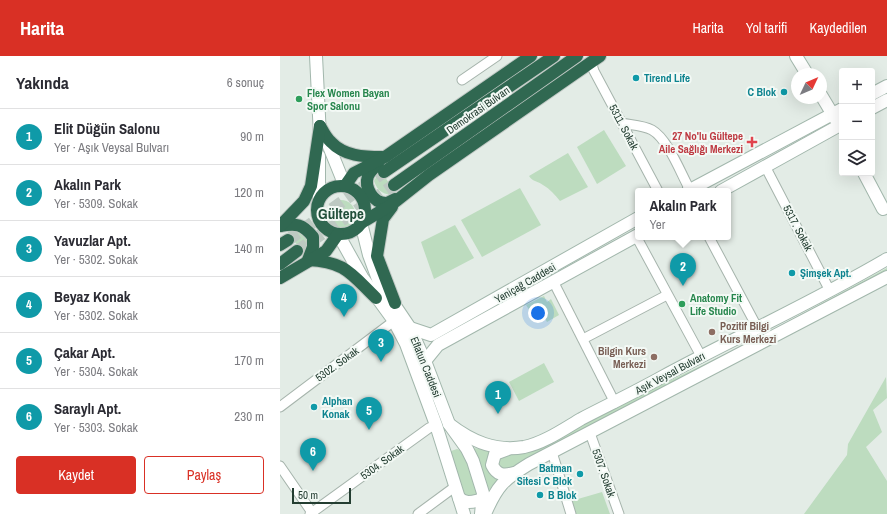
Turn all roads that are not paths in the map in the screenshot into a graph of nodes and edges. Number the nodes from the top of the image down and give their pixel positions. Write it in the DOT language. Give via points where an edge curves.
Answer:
graph roads {
  1 [pos="316,56"];
  2 [pos="497,56"];
  3 [pos="531,56"];
  4 [pos="554,56"];
  5 [pos="577,56"];
  6 [pos="796,56"];
  7 [pos="595,59"];
  8 [pos="803,68"];
  9 [pos="462,80"];
  10 [pos="887,86"];
  11 [pos="875,92"];
  12 [pos="887,100"];
  13 [pos="827,101"];
  14 [pos="875,106"];
  15 [pos="837,112"];
  16 [pos="621,123"];
  17 [pos="320,126"];
  18 [pos="839,127"];
  19 [pos="385,157"];
  20 [pos="765,166"];
  21 [pos="384,172"];
  22 [pos="866,176"];
  23 [pos="394,185"];
  24 [pos="345,186"];
  25 [pos="656,188"];
  26 [pos="687,188"];
  27 [pos="695,188"];
  28 [pos="726,188"];
  29 [pos="404,195"];
  30 [pos="319,199"];
  31 [pos="886,213"];
  32 [pos="635,220"];
  33 [pos="362,223"];
  34 [pos="280,226"];
  35 [pos="338,234"];
  36 [pos="635,237"];
  37 [pos="639,240"];
  38 [pos="712,240"];
  39 [pos="297,251"];
  40 [pos="887,259"];
  41 [pos="308,260"];
  42 [pos="280,264"];
  43 [pos="280,278"];
  44 [pos="887,278"];
  45 [pos="552,281"];
  46 [pos="830,291"];
  47 [pos="667,296"];
  48 [pos="376,298"];
  49 [pos="394,303"];
  50 [pos="394,321"];
  51 [pos="757,327"];
  52 [pos="410,328"];
  53 [pos="583,339"];
  54 [pos="701,356"];
  55 [pos="425,361"];
  56 [pos="615,403"];
  57 [pos="280,407"];
  58 [pos="449,424"];
  59 [pos="436,425"];
  60 [pos="590,433"];
  61 [pos="475,440"];
  62 [pos="462,442"];
  63 [pos="509,448"];
  64 [pos="552,452"];
  65 [pos="445,453"];
  66 [pos="280,466"];
  67 [pos="514,473"];
  68 [pos="456,486"];
  69 [pos="459,498"];
  70 [pos="487,499"];
  71 [pos="312,514"];
  72 [pos="418,514"];
  73 [pos="464,514"];
  74 [pos="481,514"];
  75 [pos="485,514"];
  76 [pos="571,514"];
  77 [pos="619,514"];
  1 -- 17 [label="main road"];
  2 -- 9 [label="street"];
  3 -- 19 [label="highway"];
  4 -- 21 [label="highway, Demokrasi Bulvarı"];
  5 -- 23 [label="highway, Demokrasi Bulvarı"];
  6 -- 8 [label="main road"];
  7 -- 16 [label="street, 5311. Sokak"];
  7 -- 29 [label="highway"];
  10 -- 11 [label="main road"];
  12 -- 14 [label="main road"];
  13 -- 15 [label="main road"];
  15 -- 27 [label="main road"];
  16 -- 25 [label="street, 5311. Sokak"];
  16 -- 26 [label="street" via="646,128 656,134 666,146"];
  17 -- 19 [label="highway" via="330,142 341,149 360,157"];
  17 -- 24 [label="main road"];
  17 -- 30 [label="main road"];
  17 -- 34 [label="highway" via="311,186 304,201"];
  18 -- 20 [label="main road"];
  19 -- 24 [label="highway" via="354,173"];
  19 -- 29 [label="highway" via="368,176 370,194 380,202 386,203"];
  20 -- 28 [label="main road"];
  20 -- 46 [label="street, 5317. Sokak"];
  22 -- 31 [label="main road"];
  24 -- 30 [label="highway" via="327,190"];
  24 -- 33 [label="highway" via="354,189 362,198 365,211"];
  29 -- 33 [label="highway"];
  29 -- 49 [label="highway" via="383,218 376,256"];
  30 -- 34 [label="highway" via="304,212"];
  30 -- 35 [label="highway" via="318,218 326,229"];
  32 -- 52 [label="main road, Yeniçağ Caddesi" via="431,336"];
  33 -- 35 [label="highway" via="354,230"];
  33 -- 49 [label="main road, Eflatun Caddesi" via="369,255 379,282"];
  34 -- 41 [label="highway" via="295,223 308,230 314,240"];
  35 -- 41 [label="highway" via="326,251"];
  35 -- 48 [label="main road, Eflatun Caddesi"];
  36 -- 45 [label="main road, Yeniçağ Caddesi"];
  37 -- 47 [label="street"];
  38 -- 51 [label="street"];
  39 -- 42 [label="highway"];
  40 -- 46 [label="main road, Aşık Veysal Bulvarı"];
  41 -- 43 [label="highway"];
  41 -- 48 [label="highway" via="337,264 348,270"];
  44 -- 60 [label="main road, Aşık Veysal Bulvarı"];
  45 -- 53 [label="street"];
  45 -- 55 [label="main road, Yeniçağ Caddesi" via="438,345"];
  46 -- 51 [label="main road, Aşık Veysal Bulvarı"];
  47 -- 53 [label="street"];
  47 -- 54 [label="street"];
  48 -- 50 [label="main road, Eflatun Caddesi"];
  49 -- 52 [label="main road, Eflatun Caddesi"];
  50 -- 57 [label="street, 5302. Sokak"];
  50 -- 59 [label="main road, Eflatun Caddesi" via="406,344"];
  51 -- 54 [label="main road, Aşık Veysal Bulvarı"];
  52 -- 55 [label="main road, Eflatun Caddesi"];
  53 -- 56 [label="street"];
  54 -- 56 [label="main road, Aşık Veysal Bulvarı"];
  55 -- 58 [label="main road, Eflatun Caddesi"];
  56 -- 63 [label="main road, Aşık Veysal Bulvarı" via="540,441"];
  58 -- 61 [label="main road, Aşık Veysal Bulvarı" via="463,435"];
  58 -- 62 [label="main road, Eflatun Caddesi"];
  59 -- 65 [label="main road, Eflatun Caddesi"];
  59 -- 71 [label="street, 5304. Sokak"];
  60 -- 64 [label="main road, Aşık Veysal Bulvarı"];
  60 -- 77 [label="street, 5307. Sokak"];
  61 -- 62 [label="main road"];
  61 -- 63 [label="main road, Aşık Veysal Bulvarı" via="490,447"];
  62 -- 65 [label="main road" via="452,446"];
  62 -- 70 [label="main road, Eflatun Caddesi"];
  63 -- 67 [label="main road" via="499,450 492,465 499,474"];
  64 -- 67 [label="main road, Aşık Veysal Bulvarı"];
  64 -- 76 [label="street"];
  65 -- 68 [label="main road, Eflatun Caddesi"];
  66 -- 71 [label="street"];
  67 -- 70 [label="main road, Aşık Veysal Bulvarı"];
  68 -- 69 [label="main road, Eflatun Caddesi"];
  68 -- 72 [label="street"];
  69 -- 70 [label="main road" via="468,503"];
  69 -- 73 [label="main road, Eflatun Caddesi"];
  70 -- 74 [label="main road, Eflatun Caddesi"];
  70 -- 75 [label="main road, Aşık Veysal Bulvarı"];
}
